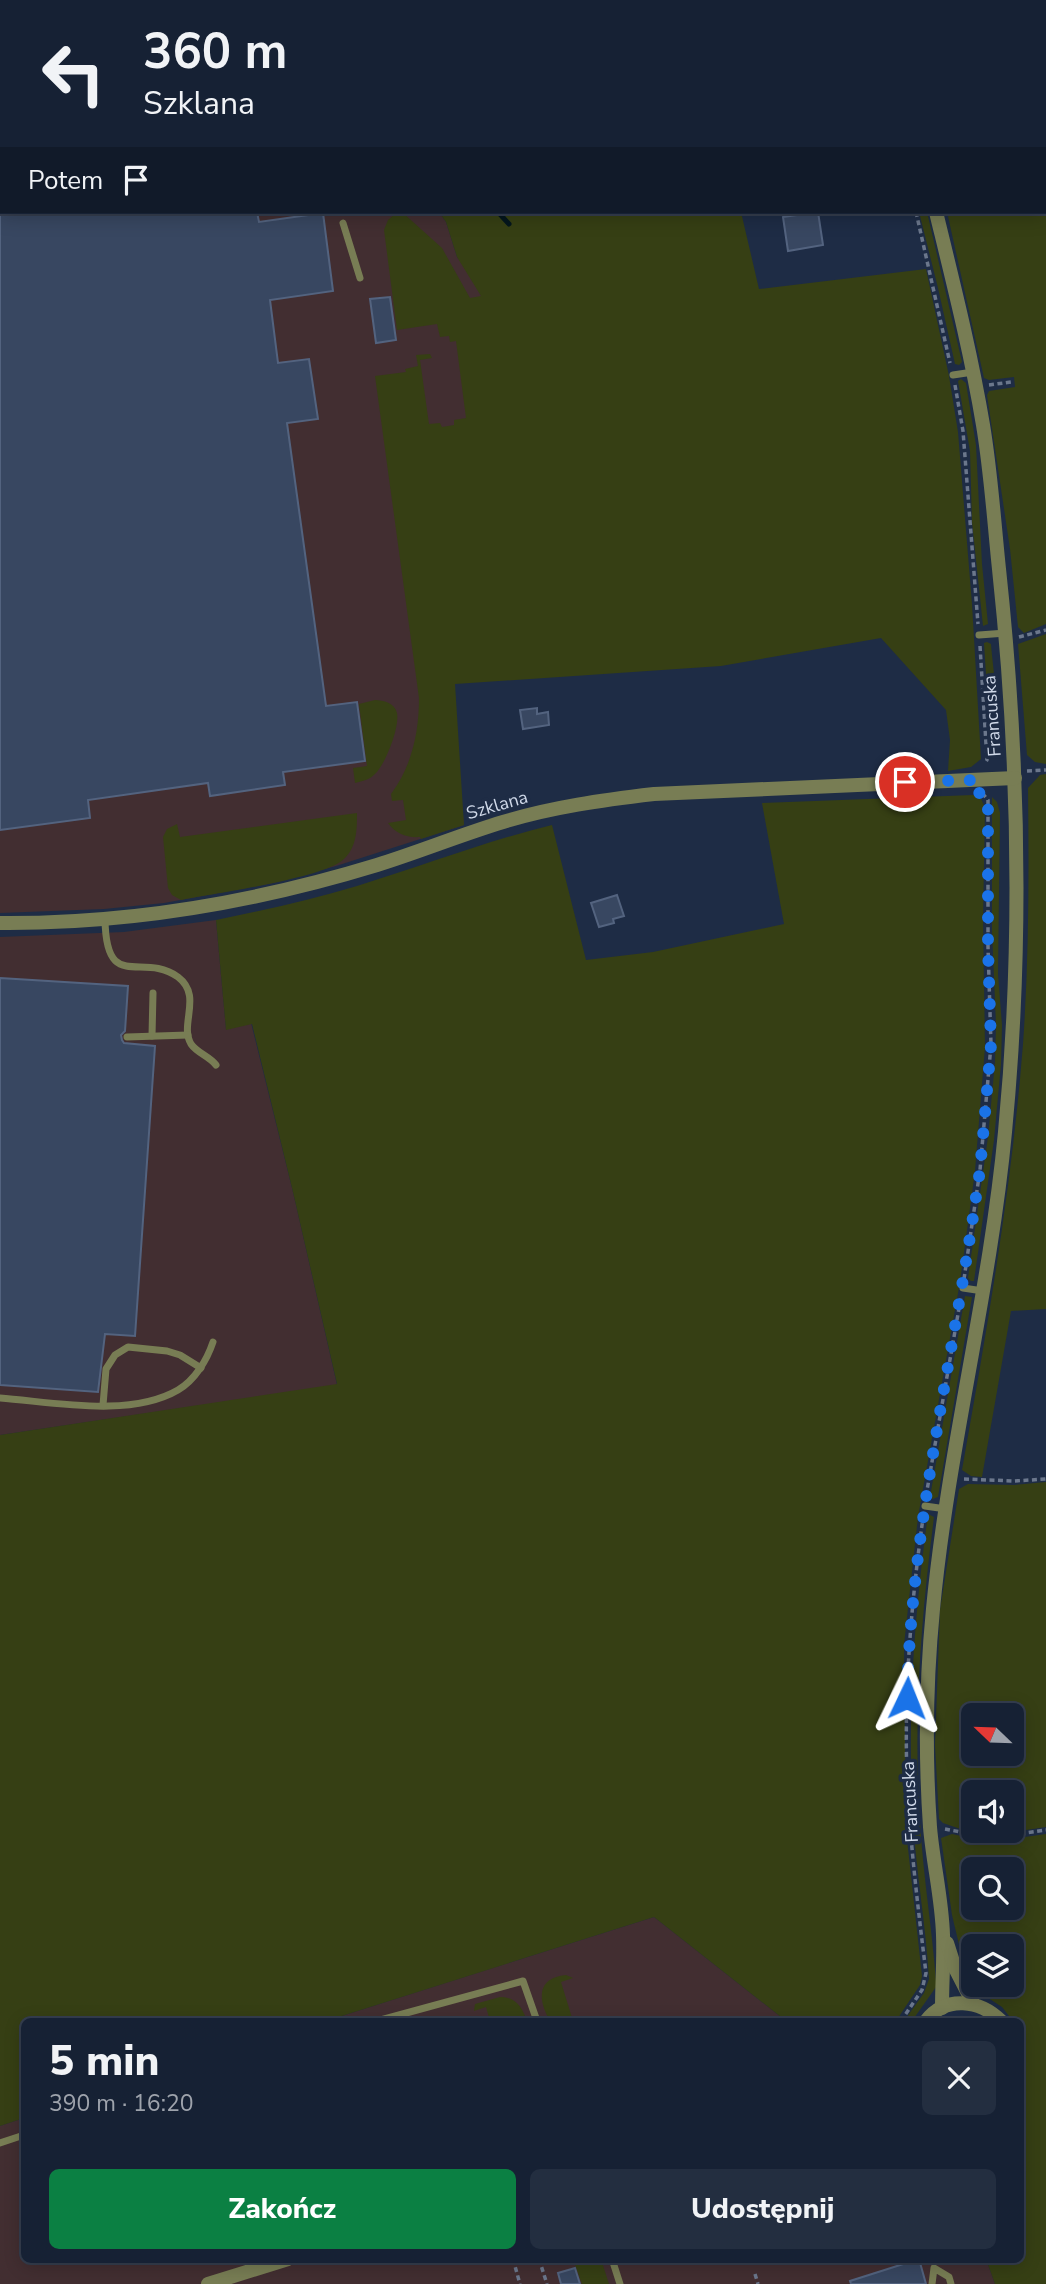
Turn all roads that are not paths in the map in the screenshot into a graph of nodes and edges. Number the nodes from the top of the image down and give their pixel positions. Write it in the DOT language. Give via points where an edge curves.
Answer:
graph roads {
  1 [pos="936,214"];
  2 [pos="343,223"];
  3 [pos="360,278"];
  4 [pos="973,372"];
  5 [pos="953,374"];
  6 [pos="979,635"];
  7 [pos="1006,636"];
  8 [pos="1014,778"];
  9 [pos="104,918"];
  10 [pos="0,923"];
  11 [pos="153,993"];
  12 [pos="188,1035"];
  13 [pos="152,1036"];
  14 [pos="127,1037"];
  15 [pos="216,1065"];
  16 [pos="963,1288"];
  17 [pos="983,1292"];
  18 [pos="213,1342"];
  19 [pos="201,1367"];
  20 [pos="0,1398"];
  21 [pos="103,1405"];
  22 [pos="925,1507"];
  23 [pos="946,1510"];
  24 [pos="943,1932"];
  25 [pos="973,2003"];
  26 [pos="942,2008"];
  27 [pos="388,2018"];
  28 [pos="536,2018"];
  29 [pos="930,2018"];
  30 [pos="998,2018"];
  31 [pos="21,2136"];
  32 [pos="0,2143"];
  33 [pos="275,2263"];
  34 [pos="613,2263"];
  35 [pos="208,2284"];
  36 [pos="620,2284"];
  37 [pos="932,2284"];
  38 [pos="951,2284"];
  1 -- 4 [label="street, Francuska"];
  2 -- 3 [label="lane"];
  4 -- 5 [label="lane"];
  4 -- 7 [label="street, Francuska"];
  6 -- 7 [label="lane"];
  7 -- 8 [label="street, Francuska"];
  8 -- 9 [label="street, Szklana" via="601,800 505,821 379,864 273,892"];
  8 -- 17 [label="street, Francuska" via="1012,1047 1005,1136"];
  9 -- 10 [label="street, Szklana"];
  9 -- 12 [label="lane" via="108,950 117,961 162,970 183,981 191,1000"];
  11 -- 13 [label="lane"];
  12 -- 13 [label="lane"];
  12 -- 15 [label="lane" via="196,1049"];
  13 -- 14 [label="lane"];
  16 -- 17 [label="lane"];
  17 -- 23 [label="street, Francuska"];
  18 -- 19 [label="lane"];
  19 -- 21 [label="lane" via="179,1390 156,1399"];
  19 -- 21 [label="lane" via="167,1351 128,1347 115,1355 106,1369"];
  20 -- 21 [label="lane"];
  22 -- 23 [label="lane"];
  23 -- 24 [label="street, Francuska" via="933,1608 927,1745 930,1828"];
  24 -- 25 [label="street, Francuska"];
  24 -- 26 [label="street, Francuska"];
  25 -- 26 [label="street"];
  25 -- 30 [label="street"];
  26 -- 29 [label="street"];
  27 -- 28 [label="lane" via="523,1981"];
  31 -- 32 [label="lane"];
  33 -- 35 [label="street"];
  34 -- 36 [label="lane"];
  37 -- 38 [label="lane" via="934,2268 949,2277"];
}
